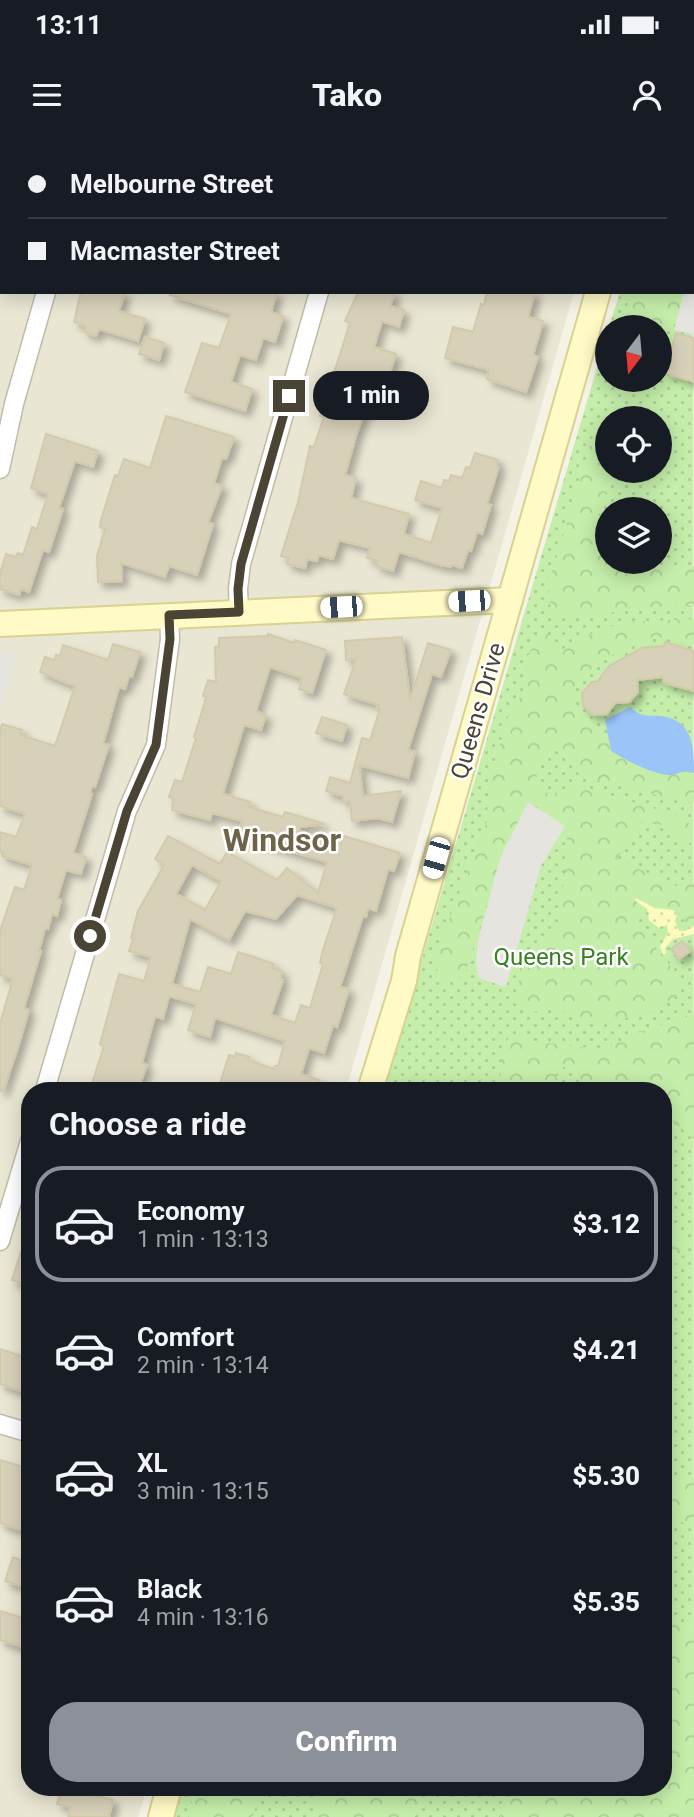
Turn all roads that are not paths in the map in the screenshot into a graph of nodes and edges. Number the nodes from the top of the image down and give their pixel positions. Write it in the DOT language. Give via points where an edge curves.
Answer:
graph roads {
  1 [pos="45,294"];
  2 [pos="318,294"];
  3 [pos="597,294"];
  4 [pos="0,469"];
  5 [pos="510,600"];
  6 [pos="239,612"];
  7 [pos="169,615"];
  8 [pos="0,624"];
  9 [pos="47,1082"];
  10 [pos="373,1082"];
  11 [pos="21,1171"];
  12 [pos="0,1241"];
  13 [pos="0,1424"];
  14 [pos="21,1430"];
  15 [pos="167,1796"];
  16 [pos="161,1817"];
  1 -- 4 [label="street" via="13,404"];
  2 -- 6 [label="street" via="241,564"];
  3 -- 5 [label="main road, Queens Drive"];
  5 -- 6 [label="main road"];
  5 -- 10 [label="main road, Queens Drive"];
  6 -- 7 [label="main road"];
  7 -- 8 [label="main road"];
  7 -- 9 [label="street" via="156,745 127,811"];
  11 -- 12 [label="street"];
  13 -- 14 [label="street"];
  15 -- 16 [label="main road"];
}
